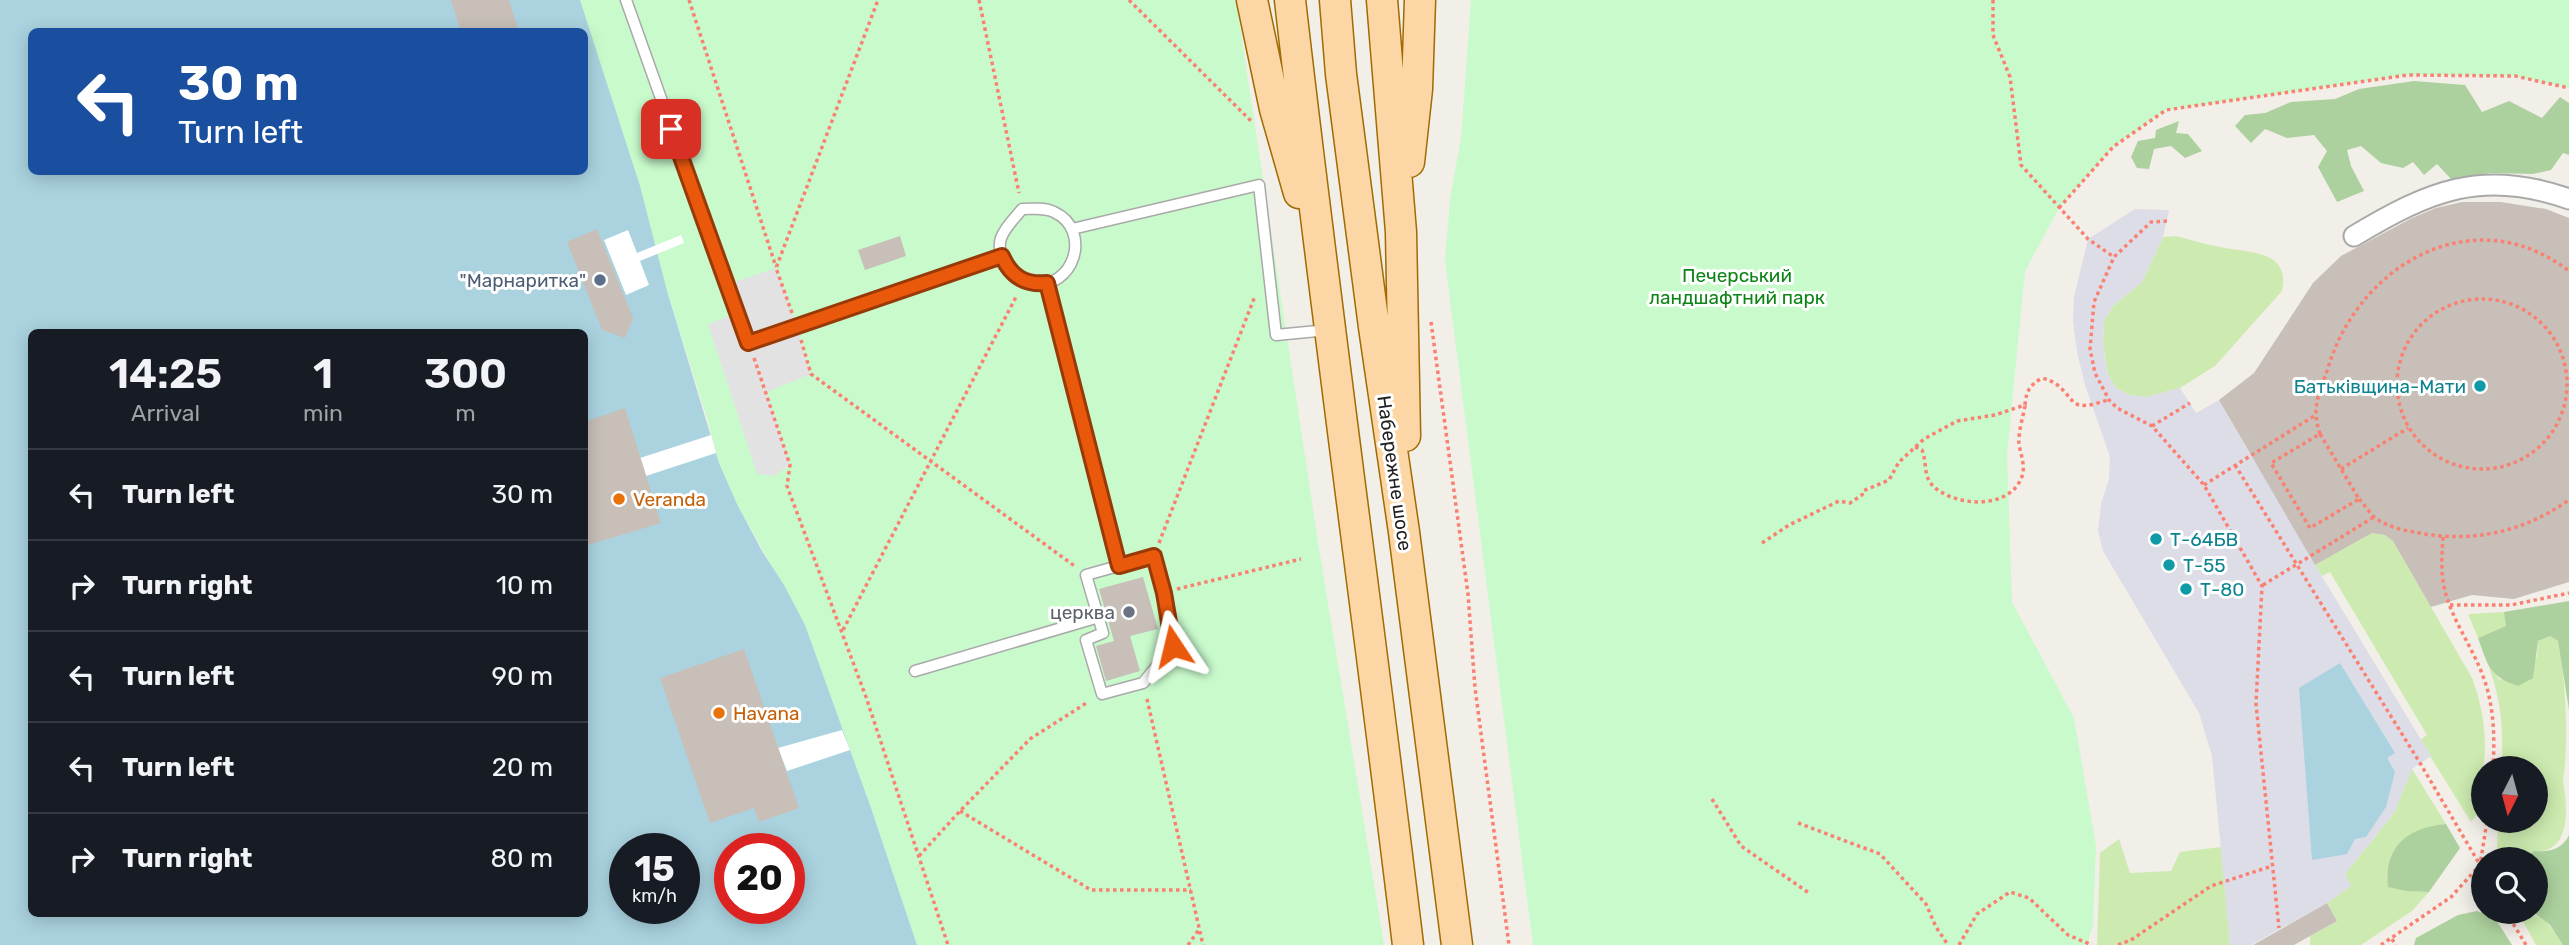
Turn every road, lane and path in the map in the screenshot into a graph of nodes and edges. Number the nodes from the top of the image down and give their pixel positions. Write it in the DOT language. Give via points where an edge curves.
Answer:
graph roads {
  1 [pos="626,0"];
  2 [pos="689,0"];
  3 [pos="878,0"];
  4 [pos="979,0"];
  5 [pos="1129,0"];
  6 [pos="1252,0"];
  7 [pos="1290,0"];
  8 [pos="1335,0"];
  9 [pos="1382,0"];
  10 [pos="1420,0"];
  11 [pos="1993,0"];
  12 [pos="2569,88"];
  13 [pos="1252,122"];
  14 [pos="2569,199"];
  15 [pos="2059,208"];
  16 [pos="1022,209"];
  17 [pos="2167,221"];
  18 [pos="1072,229"];
  19 [pos="1401,232"];
  20 [pos="2354,236"];
  21 [pos="1002,256"];
  22 [pos="2114,257"];
  23 [pos="1267,265"];
  24 [pos="776,268"];
  25 [pos="2569,271"];
  26 [pos="1024,281"];
  27 [pos="1047,283"];
  28 [pos="1327,318"];
  29 [pos="1430,321"];
  30 [pos="797,326"];
  31 [pos="748,343"];
  32 [pos="2109,400"];
  33 [pos="2190,402"];
  34 [pos="2025,405"];
  35 [pos="2314,416"];
  36 [pos="2152,426"];
  37 [pos="2408,428"];
  38 [pos="2320,434"];
  39 [pos="1915,447"];
  40 [pos="929,462"];
  41 [pos="2235,465"];
  42 [pos="2341,469"];
  43 [pos="2204,485"];
  44 [pos="2359,499"];
  45 [pos="2569,500"];
  46 [pos="2374,517"];
  47 [pos="1404,532"];
  48 [pos="2444,537"];
  49 [pos="1762,543"];
  50 [pos="1154,556"];
  51 [pos="1301,559"];
  52 [pos="2296,564"];
  53 [pos="1119,566"];
  54 [pos="1086,575"];
  55 [pos="2262,586"];
  56 [pos="1164,593"];
  57 [pos="2569,593"];
  58 [pos="2449,605"];
  59 [pos="1099,617"];
  60 [pos="842,632"];
  61 [pos="915,671"];
  62 [pos="1143,683"];
  63 [pos="1102,694"];
  64 [pos="2493,756"];
  65 [pos="1712,799"];
  66 [pos="960,811"];
  67 [pos="1798,822"];
  68 [pos="2471,849"];
  69 [pos="919,857"];
  70 [pos="2272,866"];
  71 [pos="2471,874"];
  72 [pos="1191,890"];
  73 [pos="1809,893"];
  74 [pos="2514,924"];
  75 [pos="1200,928"];
  76 [pos="2279,928"];
  77 [pos="2392,939"];
  78 [pos="948,945"];
  79 [pos="1188,945"];
  80 [pos="1203,945"];
  81 [pos="1408,945"];
  82 [pos="1457,945"];
  83 [pos="1509,945"];
  84 [pos="1948,945"];
  85 [pos="1959,945"];
  86 [pos="2092,945"];
  87 [pos="2118,945"];
  88 [pos="2381,945"];
  89 [pos="2396,945"];
  90 [pos="2526,945"];
  1 -- 31 [label="lane"];
  2 -- 24 [label="path"];
  3 -- 24 [label="path"];
  4 -- 16 [label="path"];
  5 -- 13 [label="path"];
  6 -- 28 [label="main road"];
  7 -- 28 [label="main road"];
  8 -- 47 [label="main road, Набережне шосе" via="1372,314"];
  9 -- 19 [label="main road"];
  10 -- 19 [label="main road" via="1417,89"];
  11 -- 15 [label="path" via="1993,35 2010,77 2021,165"];
  12 -- 15 [label="path" via="2515,76 2407,75 2166,110 2113,147"];
  14 -- 20 [label="street" via="2486,183 2451,189"];
  15 -- 22 [label="path" via="2088,239"];
  16 -- 18 [label="lane" via="1054,212"];
  16 -- 21 [label="lane" via="1003,232"];
  17 -- 22 [label="path" via="2151,222"];
  18 -- 23 [label="lane" via="1259,185"];
  18 -- 27 [label="lane" via="1073,262"];
  19 -- 47 [label="main road"];
  21 -- 26 [label="lane" via="1006,267"];
  21 -- 30 [label="lane"];
  22 -- 32 [label="path" via="2094,302 2090,349 2095,373"];
  23 -- 28 [label="lane" via="1276,335"];
  23 -- 50 [label="path"];
  24 -- 30 [label="path"];
  25 -- 35 [label="path" via="2533,249 2498,241 2465,239 2431,248 2384,281 2347,321 2334,346"];
  26 -- 27 [label="lane"];
  26 -- 40 [label="path"];
  27 -- 53 [label="lane"];
  28 -- 81 [label="main road"];
  29 -- 83 [label="path"];
  30 -- 31 [label="lane"];
  30 -- 40 [label="path" via="811,374"];
  31 -- 60 [label="path" via="790,465 787,486"];
  32 -- 34 [label="path" via="2081,405 2054,381 2042,378 2031,385"];
  32 -- 36 [label="path"];
  33 -- 36 [label="path"];
  34 -- 39 [label="path" via="1956,421"];
  34 -- 39 [label="path" via="2019,443 2024,459 2022,479 2003,498 1965,502 1934,487 1926,477 1922,450"];
  35 -- 38 [label="path"];
  35 -- 41 [label="path"];
  36 -- 43 [label="path"];
  37 -- 37 [label="path" via="2397,394 2399,361 2416,329 2442,310 2485,299 2506,303 2544,325 2563,356 2567,378 2558,426 2547,442 2511,465 2471,468 2455,464 2423,447"];
  37 -- 42 [label="path"];
  38 -- 42 [label="path"];
  38 -- 44 [label="path" via="2271,463 2310,528"];
  39 -- 49 [label="path" via="1889,480 1863,491 1850,503 1839,501 1790,525"];
  40 -- 54 [label="path"];
  40 -- 60 [label="path"];
  41 -- 43 [label="path"];
  41 -- 52 [label="path"];
  42 -- 44 [label="path"];
  43 -- 55 [label="path"];
  44 -- 46 [label="path"];
  45 -- 48 [label="path" via="2544,517 2478,537"];
  46 -- 48 [label="path" via="2400,530"];
  46 -- 52 [label="path"];
  47 -- 82 [label="main road, Набережне шосе"];
  48 -- 58 [label="path" via="2443,582"];
  50 -- 53 [label="lane"];
  50 -- 56 [label="lane"];
  51 -- 56 [label="path"];
  52 -- 55 [label="path"];
  52 -- 68 [label="path"];
  53 -- 54 [label="lane"];
  54 -- 59 [label="lane"];
  55 -- 70 [label="path" via="2256,704"];
  56 -- 62 [label="lane" via="1173,646"];
  57 -- 58 [label="path" via="2511,605"];
  58 -- 64 [label="path" via="2482,673 2491,706"];
  59 -- 61 [label="lane"];
  59 -- 63 [label="lane" via="1103,633 1087,640"];
  60 -- 69 [label="path"];
  62 -- 63 [label="lane"];
  62 -- 72 [label="path"];
  63 -- 66 [label="path" via="1030,739"];
  65 -- 73 [label="path" via="1741,846"];
  66 -- 69 [label="path"];
  66 -- 72 [label="path" via="1091,890"];
  67 -- 84 [label="path" via="1880,854 1926,904"];
  69 -- 78 [label="path"];
  70 -- 76 [label="path"];
  70 -- 87 [label="path" via="2211,886"];
  71 -- 77 [label="path" via="2451,897"];
  72 -- 75 [label="path"];
  74 -- 90 [label="path"];
  75 -- 79 [label="path"];
  75 -- 80 [label="path"];
  77 -- 88 [label="path"];
  77 -- 89 [label="path"];
  85 -- 86 [label="path" via="1977,914 2010,892 2029,898 2068,935"];
}
